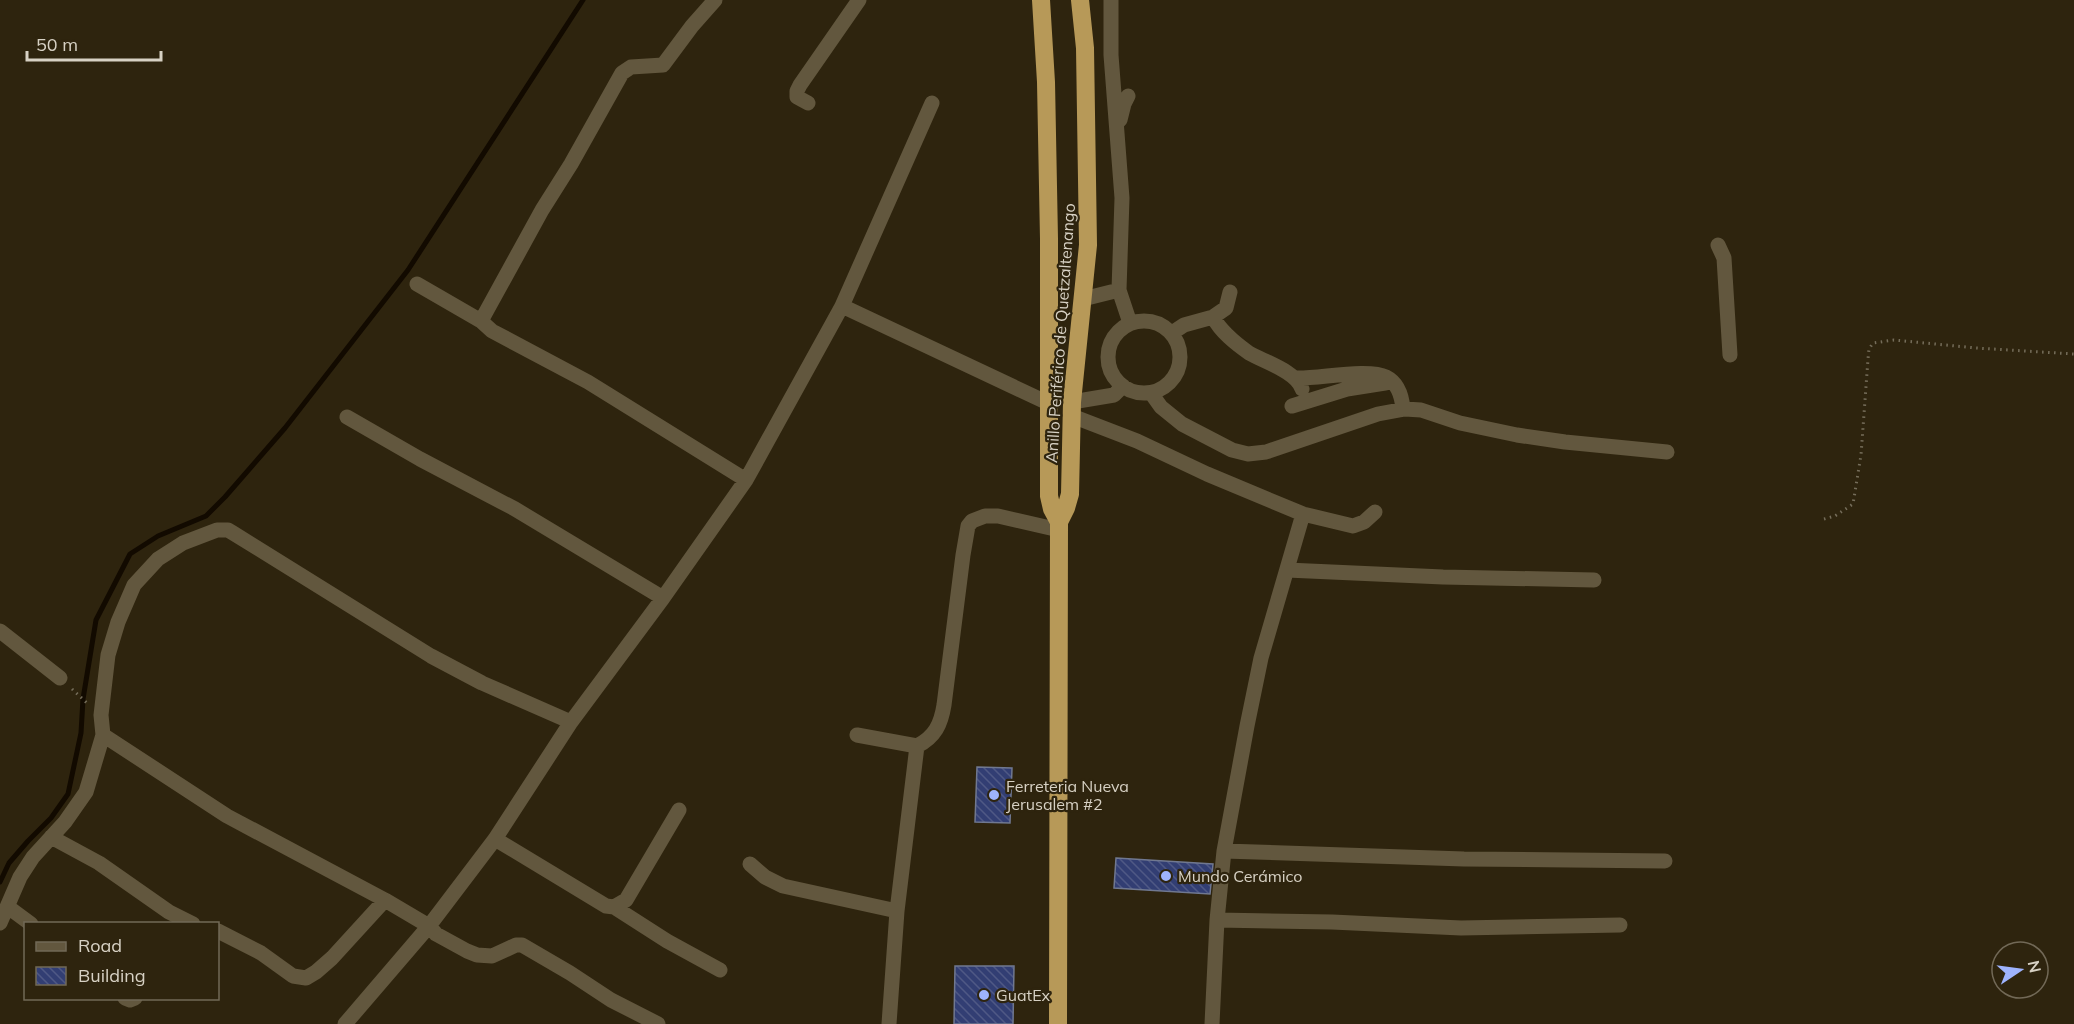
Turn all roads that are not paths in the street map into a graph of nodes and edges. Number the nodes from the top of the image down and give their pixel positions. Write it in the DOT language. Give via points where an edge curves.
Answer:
graph roads {
  1 [pos="715,0"];
  2 [pos="859,0"];
  3 [pos="1041,0"];
  4 [pos="1080,0"];
  5 [pos="1111,0"];
  6 [pos="1128,96"];
  7 [pos="808,103"];
  8 [pos="932,103"];
  9 [pos="1118,132"];
  10 [pos="1718,245"];
  11 [pos="417,284"];
  12 [pos="1119,290"];
  13 [pos="1230,292"];
  14 [pos="1083,299"];
  15 [pos="842,306"];
  16 [pos="1213,317"];
  17 [pos="481,321"];
  18 [pos="1130,323"];
  19 [pos="1172,333"];
  20 [pos="1730,355"];
  21 [pos="1123,386"];
  22 [pos="1394,386"];
  23 [pos="1150,393"];
  24 [pos="1048,403"];
  25 [pos="1292,406"];
  26 [pos="1072,409"];
  27 [pos="1403,409"];
  28 [pos="347,417"];
  29 [pos="1667,452"];
  30 [pos="746,480"];
  31 [pos="1375,512"];
  32 [pos="1303,514"];
  33 [pos="1059,526"];
  34 [pos="1287,570"];
  35 [pos="1594,580"];
  36 [pos="663,598"];
  37 [pos="0,631"];
  38 [pos="60,678"];
  39 [pos="571,722"];
  40 [pos="103,735"];
  41 [pos="857,735"];
  42 [pos="917,746"];
  43 [pos="679,810"];
  44 [pos="51,837"];
  45 [pos="495,839"];
  46 [pos="1224,851"];
  47 [pos="1665,861"];
  48 [pos="750,864"];
  49 [pos="385,900"];
  50 [pos="8,907"];
  51 [pos="615,907"];
  52 [pos="897,911"];
  53 [pos="1217,920"];
  54 [pos="28,922"];
  55 [pos="189,922"];
  56 [pos="0,923"];
  57 [pos="1620,925"];
  58 [pos="429,926"];
  59 [pos="219,932"];
  60 [pos="720,970"];
  61 [pos="345,1024"];
  62 [pos="658,1024"];
  63 [pos="889,1024"];
  64 [pos="1058,1024"];
  65 [pos="1212,1024"];
  1 -- 17 [label="street" via="663,65 631,67 622,73"];
  2 -- 7 [label="street" via="796,92 797,97"];
  3 -- 24 [label="highway, Anillo Periférico de Quetzaltenango" via="1047,114"];
  4 -- 14 [label="highway, Anillo Periférico de Quetzaltenango" via="1085,48 1088,207"];
  5 -- 9 [label="street"];
  6 -- 9 [label="street"];
  8 -- 15 [label="street"];
  9 -- 12 [label="street" via="1122,198"];
  10 -- 20 [label="street" via="1724,258"];
  11 -- 17 [label="street"];
  12 -- 14 [label="street"];
  12 -- 18 [label="street"];
  13 -- 16 [label="street" via="1226,308"];
  14 -- 26 [label="highway, Anillo Periférico de Quetzaltenango"];
  15 -- 24 [label="street"];
  15 -- 30 [label="street"];
  16 -- 19 [label="street" via="1184,325"];
  16 -- 22 [label="street" via="1249,352 1299,384 1377,375 1385,376"];
  17 -- 30 [label="street"];
  18 -- 19 [label="street" via="1153,321"];
  18 -- 21 [label="street" via="1112,340 1109,351 1113,375"];
  19 -- 23 [label="street" via="1178,344 1178,369 1172,380"];
  21 -- 23 [label="street"];
  21 -- 26 [label="street" via="1114,395"];
  22 -- 25 [label="street" via="1372,384"];
  22 -- 27 [label="street" via="1401,394"];
  23 -- 27 [label="street" via="1182,424 1248,454 1266,452"];
  24 -- 33 [label="highway, Anillo Periférico de Quetzaltenango" via="1049,496"];
  26 -- 32 [label="street" via="1206,474"];
  26 -- 33 [label="highway, Anillo Periférico de Quetzaltenango" via="1070,494"];
  27 -- 29 [label="street" via="1421,410 1517,435"];
  28 -- 36 [label="street" via="515,509"];
  30 -- 36 [label="street"];
  31 -- 32 [label="street" via="1353,526"];
  32 -- 34 [label="street"];
  33 -- 42 [label="street" via="998,516 985,516 968,526 942,718 932,736"];
  33 -- 64 [label="highway, Anillo Periférico de Quetzaltenango"];
  34 -- 35 [label="street"];
  34 -- 46 [label="street" via="1261,658"];
  36 -- 39 [label="street"];
  37 -- 38 [label="street"];
  39 -- 40 [label="street" via="431,656 244,539 223,530 209,532 175,548 139,578 122,612 105,668"];
  39 -- 45 [label="street"];
  40 -- 44 [label="street" via="86,792"];
  40 -- 49 [label="street" via="227,816"];
  41 -- 42 [label="street"];
  42 -- 52 [label="street"];
  43 -- 51 [label="street" via="626,900"];
  44 -- 50 [label="street" via="20,877"];
  44 -- 55 [label="street" via="99,863"];
  45 -- 51 [label="street" via="606,906"];
  45 -- 58 [label="street"];
  46 -- 47 [label="street"];
  46 -- 53 [label="street"];
  48 -- 52 [label="street" via="783,886"];
  49 -- 58 [label="street"];
  49 -- 59 [label="street" via="332,958 306,978 293,976 261,953"];
  50 -- 54 [label="street"];
  50 -- 56 [label="street"];
  51 -- 60 [label="street"];
  52 -- 63 [label="street"];
  53 -- 57 [label="street" via="1461,928"];
  53 -- 65 [label="street"];
  58 -- 61 [label="street"];
  58 -- 62 [label="street" via="436,934 477,955 492,956 516,945 525,946 611,1000"];
}
